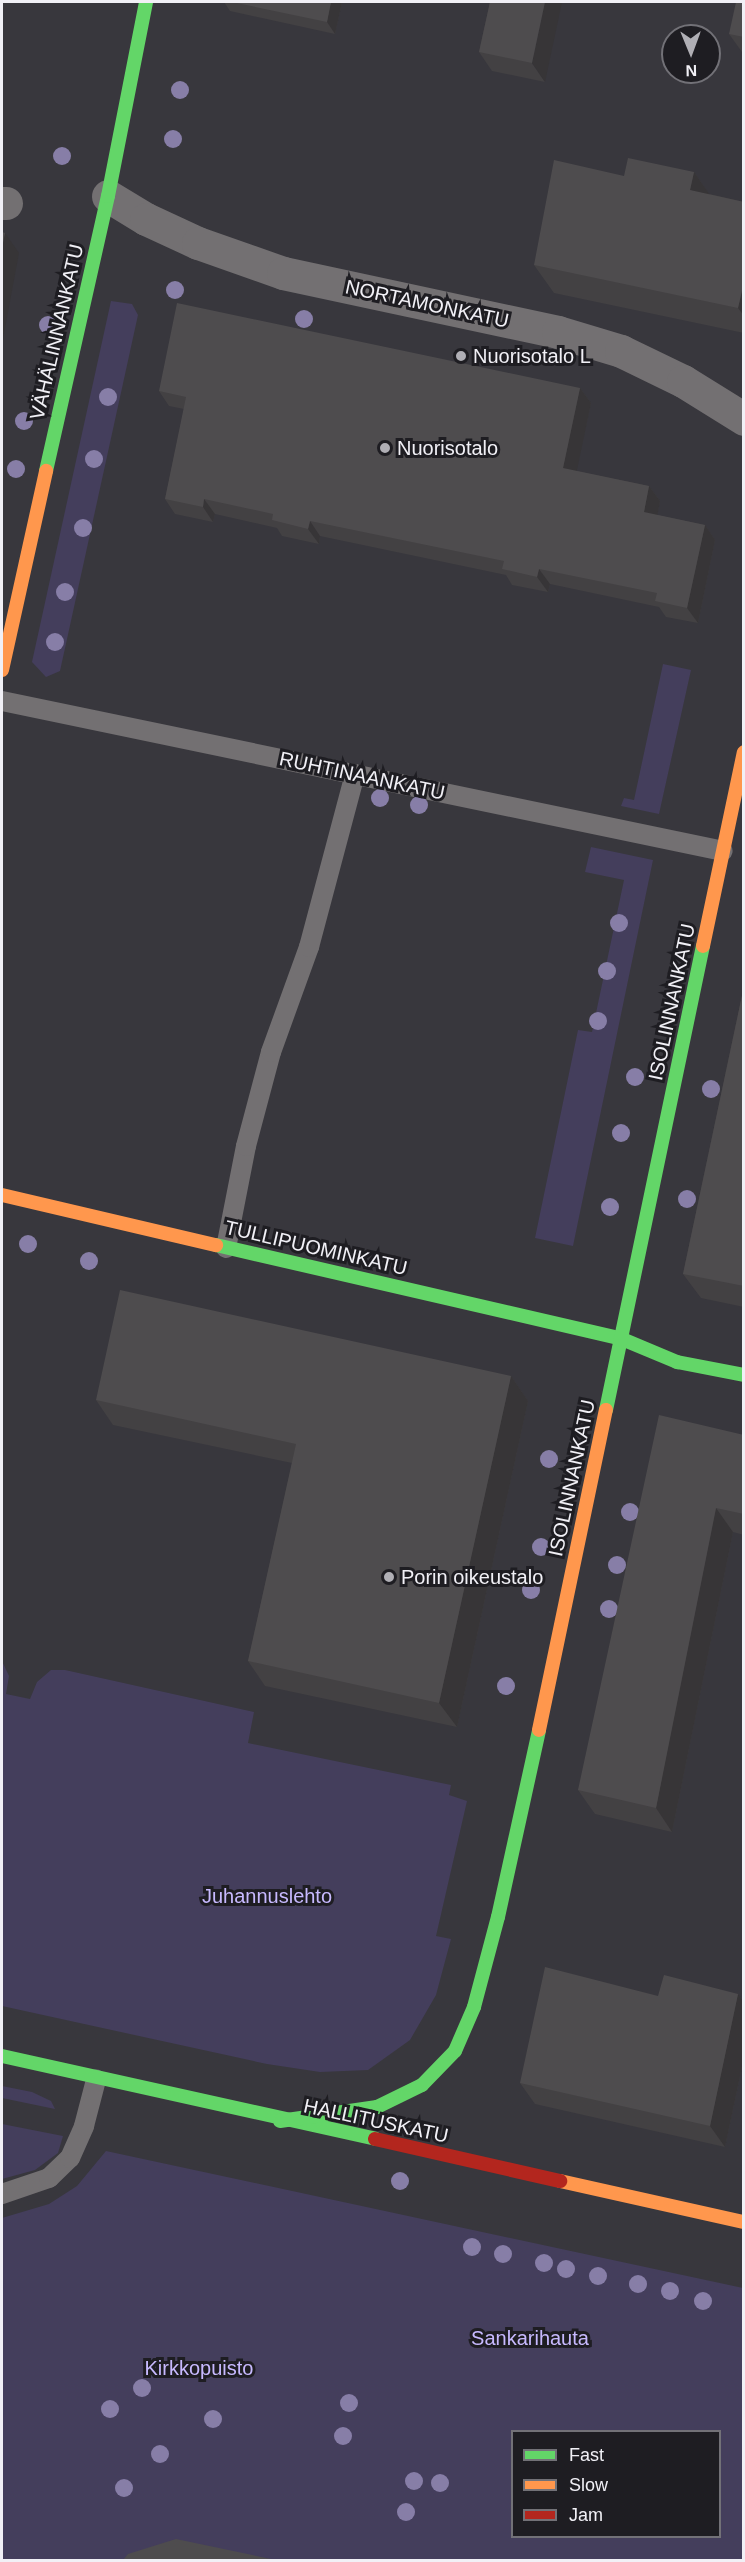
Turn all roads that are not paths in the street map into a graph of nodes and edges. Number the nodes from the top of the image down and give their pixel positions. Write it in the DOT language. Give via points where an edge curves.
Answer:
graph roads {
  1 [pos="146,2"];
  2 [pos="108,196"];
  3 [pos="744,419"];
  4 [pos="2,670"];
  5 [pos="2,701"];
  6 [pos="744,752"];
  7 [pos="356,774"];
  8 [pos="723,851"];
  9 [pos="2,1195"];
  10 [pos="226,1248"];
  11 [pos="622,1339"];
  12 [pos="744,1375"];
  13 [pos="2,2056"];
  14 [pos="96,2080"];
  15 [pos="280,2121"];
  16 [pos="2,2194"];
  17 [pos="744,2222"];
  1 -- 2 [label="main road, VÄHÄLINNANKATU"];
  2 -- 3 [label="street, NORTAMONKATU" via="198,243 283,273 558,332 621,351 683,381"];
  2 -- 4 [label="main road, VÄHÄLINNANKATU"];
  5 -- 7 [label="lane, RUHTINAANKATU"];
  6 -- 8 [label="main road, ISOLINNANKATU"];
  7 -- 8 [label="lane, RUHTINAANKATU"];
  7 -- 10 [label="lane" via="309,947 271,1052 246,1146"];
  8 -- 11 [label="main road, ISOLINNANKATU"];
  9 -- 10 [label="main road, TULLIPUOMINKATU"];
  10 -- 11 [label="main road, TULLIPUOMINKATU"];
  11 -- 12 [label="main road, TULLIPUOMINKATU" via="677,1362"];
  11 -- 15 [label="main road, ISOLINNANKATU" via="498,1917 474,2007 455,2051 422,2085 377,2107"];
  13 -- 14 [label="main road, HALLITUSKATU"];
  14 -- 15 [label="main road, HALLITUSKATU"];
  14 -- 16 [label="lane" via="84,2126 70,2158 49,2178"];
  15 -- 17 [label="main road, HALLITUSKATU"];
}
